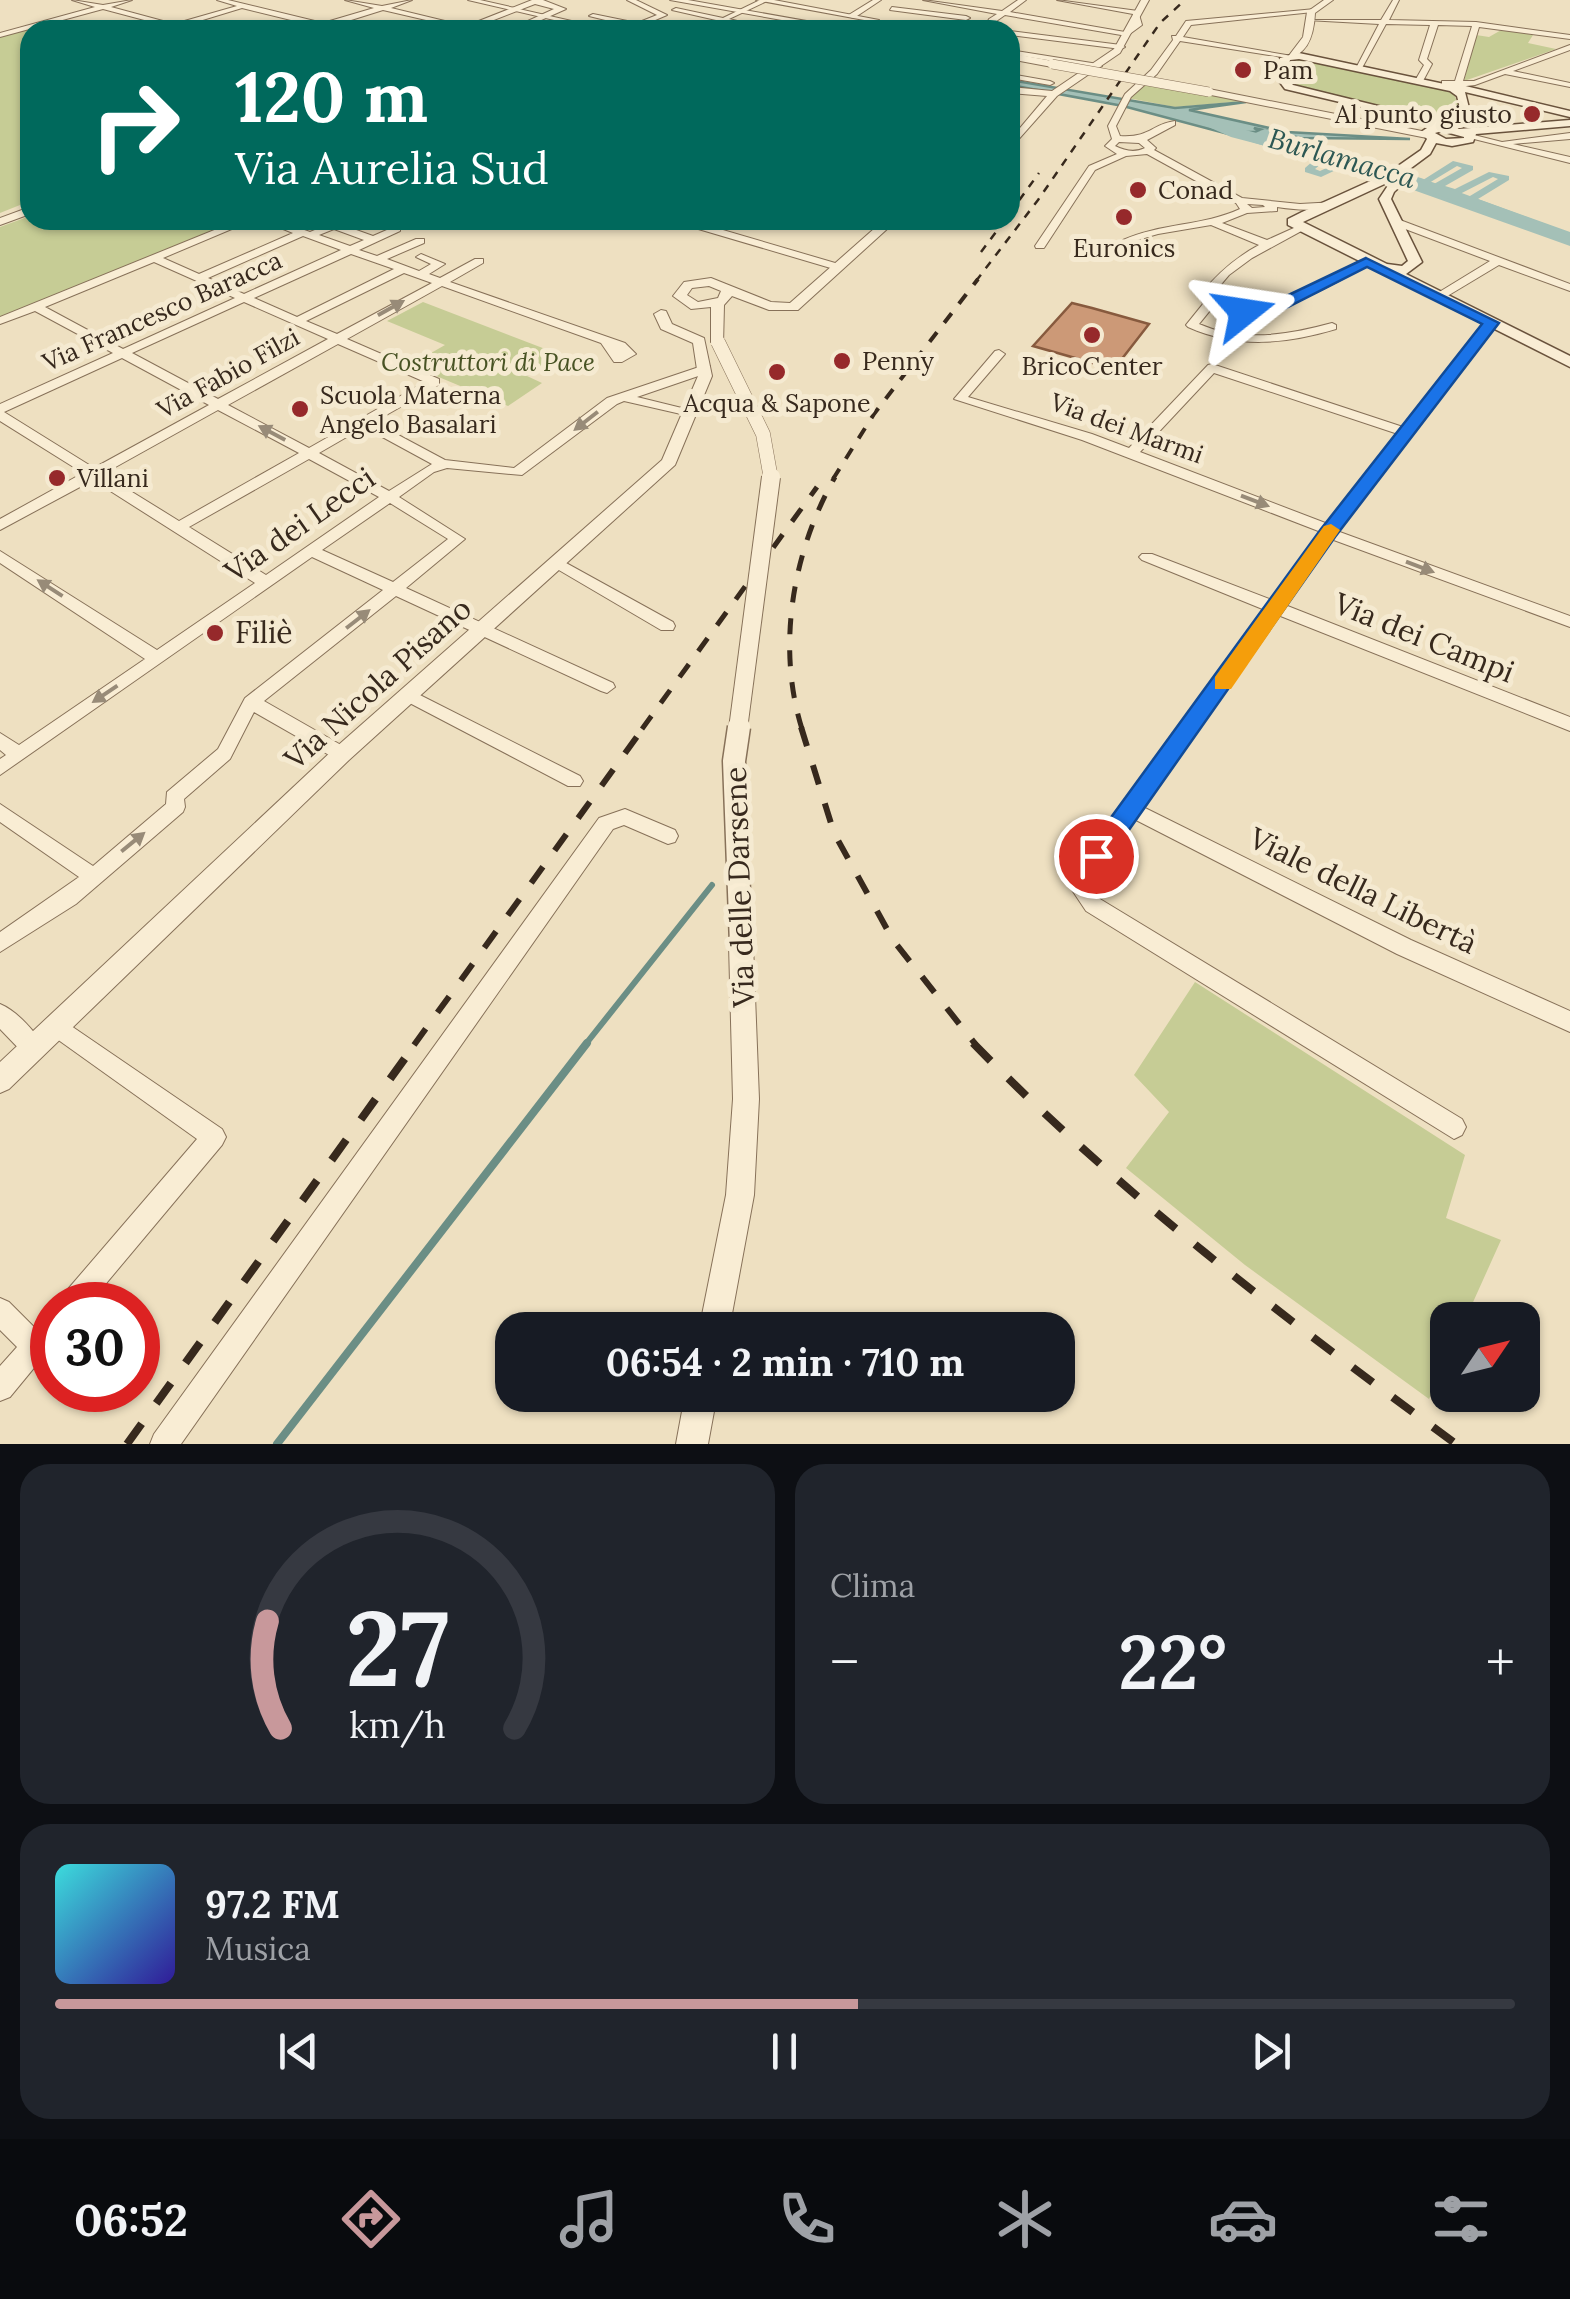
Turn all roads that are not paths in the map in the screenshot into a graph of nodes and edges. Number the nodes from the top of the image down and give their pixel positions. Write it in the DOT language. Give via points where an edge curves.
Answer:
graph roads {
  1 [pos="76,0"];
  2 [pos="130,0"];
  3 [pos="220,0"];
  4 [pos="266,0"];
  5 [pos="348,0"];
  6 [pos="408,0"];
  7 [pos="472,0"];
  8 [pos="534,0"];
  9 [pos="630,0"];
  10 [pos="764,0"];
  11 [pos="878,0"];
  12 [pos="908,0"];
  13 [pos="926,0"];
  14 [pos="952,0"];
  15 [pos="1023,0"];
  16 [pos="1060,0"];
  17 [pos="1145,0"];
  18 [pos="1329,0"];
  19 [pos="1396,0"];
  20 [pos="1252,1"];
  21 [pos="675,5"];
  22 [pos="244,6"];
  23 [pos="704,6"];
  24 [pos="103,7"];
  25 [pos="383,8"];
  26 [pos="562,9"];
  27 [pos="514,10"];
  28 [pos="892,10"];
  29 [pos="1006,11"];
  30 [pos="738,12"];
  31 [pos="687,13"];
  32 [pos="1132,13"];
  33 [pos="1240,14"];
  34 [pos="1312,15"];
  35 [pos="545,16"];
  36 [pos="851,16"];
  37 [pos="946,16"];
  38 [pos="54,20"];
  39 [pos="150,20"];
  40 [pos="194,20"];
  41 [pos="300,20"];
  42 [pos="344,20"];
  43 [pos="432,20"];
  44 [pos="490,20"];
  45 [pos="536,20"];
  46 [pos="563,20"];
  47 [pos="613,20"];
  48 [pos="649,20"];
  49 [pos="722,20"];
  50 [pos="787,20"];
  51 [pos="862,20"];
  52 [pos="875,20"];
  53 [pos="940,20"];
  54 [pos="964,20"];
  55 [pos="996,20"];
  56 [pos="1383,22"];
  57 [pos="1435,22"];
  58 [pos="1476,24"];
  59 [pos="0,25"];
  60 [pos="20,29"];
  61 [pos="1107,29"];
  62 [pos="17,30"];
  63 [pos="1128,32"];
  64 [pos="0,35"];
  65 [pos="1020,35"];
  66 [pos="1570,37"];
  67 [pos="1175,38"];
  68 [pos="1092,41"];
  69 [pos="1121,47"];
  70 [pos="1570,47"];
  71 [pos="1304,54"];
  72 [pos="1551,54"];
  73 [pos="1289,56"];
  74 [pos="1020,58"];
  75 [pos="1570,58"];
  76 [pos="1056,64"];
  77 [pos="1098,66"];
  78 [pos="1358,68"];
  79 [pos="1504,72"];
  80 [pos="1085,74"];
  81 [pos="1020,80"];
  82 [pos="1423,80"];
  83 [pos="1570,85"];
  84 [pos="1462,88"];
  85 [pos="1020,91"];
  86 [pos="1050,93"];
  87 [pos="1570,114"];
  88 [pos="1570,123"];
  89 [pos="1172,124"];
  90 [pos="1384,124"];
  91 [pos="1492,128"];
  92 [pos="1020,133"];
  93 [pos="1430,133"];
  94 [pos="1453,134"];
  95 [pos="1570,136"];
  96 [pos="1469,138"];
  97 [pos="1141,140"];
  98 [pos="1507,142"];
  99 [pos="1112,149"];
  100 [pos="1138,153"];
  101 [pos="1419,156"];
  102 [pos="1570,160"];
  103 [pos="1397,177"];
  104 [pos="1246,204"];
  105 [pos="1334,204"];
  106 [pos="1266,208"];
  107 [pos="1396,222"];
  108 [pos="1214,223"];
  109 [pos="1300,229"];
  110 [pos="223,230"];
  111 [pos="294,230"];
  112 [pos="317,230"];
  113 [pos="349,230"];
  114 [pos="394,230"];
  115 [pos="712,230"];
  116 [pos="877,230"];
  117 [pos="1426,233"];
  118 [pos="305,234"];
  119 [pos="374,240"];
  120 [pos="1405,240"];
  121 [pos="420,241"];
  122 [pos="1127,242"];
  123 [pos="1264,244"];
  124 [pos="1040,246"];
  125 [pos="352,251"];
  126 [pos="421,257"];
  127 [pos="154,258"];
  128 [pos="377,260"];
  129 [pos="479,261"];
  130 [pos="1498,261"];
  131 [pos="1415,262"];
  132 [pos="1369,263"];
  133 [pos="838,267"];
  134 [pos="401,270"];
  135 [pos="418,276"];
  136 [pos="198,278"];
  137 [pos="438,283"];
  138 [pos="1570,288"];
  139 [pos="679,296"];
  140 [pos="722,298"];
  141 [pos="1443,298"];
  142 [pos="246,299"];
  143 [pos="1209,304"];
  144 [pos="694,305"];
  145 [pos="36,306"];
  146 [pos="661,314"];
  147 [pos="0,321"];
  148 [pos="297,321"];
  149 [pos="1491,323"];
  150 [pos="1332,327"];
  151 [pos="336,339"];
  152 [pos="717,339"];
  153 [pos="606,344"];
  154 [pos="124,353"];
  155 [pos="999,354"];
  156 [pos="1570,362"];
  157 [pos="706,369"];
  158 [pos="622,397"];
  159 [pos="218,404"];
  160 [pos="0,412"];
  161 [pos="688,414"];
  162 [pos="364,422"];
  163 [pos="1404,432"];
  164 [pos="309,453"];
  165 [pos="1130,454"];
  166 [pos="442,464"];
  167 [pos="91,473"];
  168 [pos="388,496"];
  169 [pos="0,525"];
  170 [pos="179,527"];
  171 [pos="1330,531"];
  172 [pos="310,552"];
  173 [pos="0,556"];
  174 [pos="1147,557"];
  175 [pos="557,563"];
  176 [pos="267,582"];
  177 [pos="394,591"];
  178 [pos="1277,608"];
  179 [pos="1570,622"];
  180 [pos="667,626"];
  181 [pos="481,631"];
  182 [pos="158,659"];
  183 [pos="607,687"];
  184 [pos="408,695"];
  185 [pos="251,702"];
  186 [pos="1570,724"];
  187 [pos="0,740"];
  188 [pos="342,754"];
  189 [pos="18,755"];
  190 [pos="0,768"];
  191 [pos="574,781"];
  192 [pos="1131,809"];
  193 [pos="0,812"];
  194 [pos="668,836"];
  195 [pos="92,875"];
  196 [pos="0,943"];
  197 [pos="0,1014"];
  198 [pos="1570,1022"];
  199 [pos="58,1027"];
  200 [pos="34,1049"];
  201 [pos="0,1080"];
  202 [pos="1454,1127"];
  203 [pos="90,1282"];
  204 [pos="0,1311"];
  205 [pos="717,1312"];
  206 [pos="30,1329"];
  207 [pos="30,1353"];
  208 [pos="0,1388"];
  209 [pos="698,1412"];
  210 [pos="164,1444"];
  211 [pos="692,1444"];
  1 -- 24 [label="street"];
  2 -- 24 [label="street"];
  3 -- 22 [label="street"];
  4 -- 22 [label="street"];
  5 -- 25 [label="street"];
  6 -- 25 [label="street"];
  7 -- 27 [label="street"];
  8 -- 26 [label="street"];
  8 -- 27 [label="street"];
  9 -- 48 [label="street" via="662,15"];
  10 -- 30 [label="street"];
  10 -- 36 [label="street"];
  11 -- 36 [label="street"];
  12 -- 28 [label="street"];
  13 -- 29 [label="street"];
  14 -- 29 [label="street"];
  15 -- 29 [label="street"];
  16 -- 32 [label="street"];
  17 -- 32 [label="street"];
  18 -- 34 [label="street"];
  19 -- 56 [label="street"];
  20 -- 33 [label="street"];
  21 -- 23 [label="street"];
  21 -- 31 [label="street"];
  22 -- 40 [label="street"];
  22 -- 41 [label="street"];
  23 -- 30 [label="street"];
  23 -- 31 [label="street"];
  24 -- 38 [label="street"];
  24 -- 39 [label="street"];
  25 -- 42 [label="street"];
  25 -- 43 [label="street"];
  26 -- 35 [label="street"];
  26 -- 47 [label="street"];
  27 -- 35 [label="street"];
  27 -- 44 [label="street"];
  28 -- 37 [label="street"];
  28 -- 52 [label="street"];
  29 -- 55 [label="street"];
  29 -- 61 [label="street"];
  30 -- 49 [label="street"];
  30 -- 50 [label="street"];
  31 -- 49 [label="street"];
  32 -- 61 [label="street"];
  32 -- 63 [label="street"];
  33 -- 34 [label="street"];
  33 -- 67 [label="street" via="1190,22"];
  34 -- 56 [label="street"];
  34 -- 71 [label="street"];
  35 -- 45 [label="street"];
  35 -- 46 [label="street"];
  36 -- 51 [label="street"];
  37 -- 53 [label="street"];
  37 -- 54 [label="street"];
  56 -- 57 [label="street"];
  56 -- 78 [label="street"];
  57 -- 58 [label="street"];
  57 -- 82 [label="street"];
  58 -- 66 [label="street"];
  58 -- 84 [label="street"];
  59 -- 62 [label="street"];
  60 -- 62 [label="street"];
  61 -- 63 [label="street"];
  61 -- 68 [label="street"];
  62 -- 64 [label="street"];
  63 -- 69 [label="street"];
  65 -- 68 [label="street"];
  67 -- 73 [label="street"];
  67 -- 99 [label="street" via="1119,110"];
  68 -- 69 [label="street"];
  68 -- 76 [label="street"];
  69 -- 77 [label="street"];
  70 -- 72 [label="street"];
  71 -- 73 [label="main road"];
  71 -- 78 [label="main road"];
  72 -- 75 [label="street"];
  72 -- 79 [label="street"];
  73 -- 93 [label="main road" via="1280,77 1289,87 1424,119"];
  74 -- 76 [label="street"];
  76 -- 77 [label="street"];
  76 -- 80 [label="street"];
  76 -- 90 [label="street, bridge"];
  77 -- 80 [label="street"];
  78 -- 82 [label="main road"];
  79 -- 83 [label="street"];
  79 -- 84 [label="street"];
  80 -- 86 [label="street"];
  81 -- 86 [label="street"];
  82 -- 84 [label="main road"];
  82 -- 84 [label="main road"];
  84 -- 87 [label="main road"];
  84 -- 94 [label="main road" via="1465,111 1436,119"];
  85 -- 86 [label="street"];
  86 -- 92 [label="street"];
  88 -- 91 [label="main road"];
  89 -- 97 [label="street"];
  90 -- 93 [label="street"];
  90 -- 101 [label="street" via="1420,138"];
  91 -- 94 [label="main road"];
  91 -- 96 [label="main road"];
  93 -- 94 [label="main road"];
  93 -- 101 [label="main road" via="1431,146"];
  94 -- 96 [label="main road"];
  94 -- 103 [label="main road"];
  95 -- 98 [label="street"];
  96 -- 98 [label="street"];
  97 -- 99 [label="street"];
  97 -- 100 [label="street" via="1150,146"];
  98 -- 102 [label="street"];
  99 -- 100 [label="street"];
  99 -- 124 [label="street"];
  100 -- 104 [label="street"];
  101 -- 103 [label="main road"];
  103 -- 105 [label="main road"];
  103 -- 107 [label="main road" via="1385,196"];
  104 -- 106 [label="street"];
  104 -- 108 [label="street"];
  105 -- 106 [label="street"];
  105 -- 109 [label="main road" via="1293,221"];
  106 -- 109 [label="street"];
  107 -- 117 [label="street"];
  107 -- 120 [label="main road"];
  108 -- 122 [label="street"];
  108 -- 123 [label="street"];
  109 -- 123 [label="street"];
  109 -- 132 [label="main road"];
  110 -- 127 [label="street"];
  111 -- 118 [label="street"];
  112 -- 118 [label="street"];
  113 -- 119 [label="street"];
  114 -- 119 [label="street, Via Francesco Baracca"];
  115 -- 133 [label="street"];
  116 -- 133 [label="street"];
  117 -- 120 [label="street"];
  117 -- 130 [label="street"];
  118 -- 125 [label="street"];
  118 -- 136 [label="street"];
  119 -- 125 [label="street, Via Francesco Baracca"];
  120 -- 131 [label="main road"];
  121 -- 128 [label="street"];
  123 -- 143 [label="street" via="1216,281 1206,295"];
  125 -- 128 [label="street"];
  125 -- 142 [label="street, Via Francesco Baracca"];
  126 -- 135 [label="street" via="440,264"];
  127 -- 136 [label="street"];
  127 -- 145 [label="street"];
  128 -- 134 [label="street"];
  129 -- 137 [label="street, Via Fabio Filzi"];
  130 -- 138 [label="street"];
  130 -- 141 [label="street"];
  131 -- 132 [label="main road" via="1403,271"];
  131 -- 141 [label="main road"];
  132 -- 141 [label="main road"];
  132 -- 143 [label="street" via="1268,310"];
  133 -- 140 [label="street" via="793,306"];
  134 -- 135 [label="street"];
  134 -- 148 [label="street"];
  135 -- 137 [label="street"];
  136 -- 142 [label="street"];
  151 -- 137 [label="street, Via Fabio Filzi, one-way"];
  137 -- 153 [label="street"];
  139 -- 140 [label="street" via="696,283 716,283"];
  139 -- 144 [label="street"];
  139 -- 146 [label="street"];
  140 -- 144 [label="street"];
  140 -- 152 [label="street, Via delle Darsene"];
  141 -- 149 [label="main road"];
  142 -- 148 [label="street"];
  142 -- 154 [label="street, Via Francesco Baracca"];
  143 -- 150 [label="street" via="1194,327 1262,339"];
  144 -- 146 [label="street"];
  144 -- 152 [label="street, Via delle Darsene"];
  145 -- 147 [label="street"];
  145 -- 154 [label="street"];
  146 -- 157 [label="street" via="663,324 699,341"];
  148 -- 151 [label="street"];
  149 -- 156 [label="main road"];
  149 -- 163 [label="street"];
  151 -- 159 [label="street, Via Fabio Filzi"];
  151 -- 162 [label="street" via="435,382"];
  152 -- 205 [label="street, Via delle Darsene, bridge" via="763,434 771,471 734,760 746,1099 740,1195"];
  154 -- 159 [label="street"];
  154 -- 160 [label="street, Via Francesco Baracca"];
  155 -- 165 [label="street, Via dei Marmi" via="960,399"];
  157 -- 158 [label="street"];
  157 -- 161 [label="street, Via Nicola Pisano"];
  158 -- 161 [label="street"];
  158 -- 166 [label="street, one-way" via="517,472"];
  164 -- 159 [label="street, one-way"];
  159 -- 167 [label="street, Via Fabio Filzi"];
  160 -- 167 [label="street"];
  161 -- 175 [label="street, Via Nicola Pisano" via="669,462"];
  162 -- 164 [label="street"];
  162 -- 166 [label="street"];
  163 -- 165 [label="street" via="1212,368"];
  163 -- 171 [label="street"];
  164 -- 168 [label="street"];
  164 -- 170 [label="street"];
  165 -- 171 [label="street, Via dei Marmi, one-way"];
  166 -- 168 [label="street, Via dei Lecci"];
  167 -- 169 [label="street, Via Fabio Filzi"];
  167 -- 170 [label="street"];
  168 -- 172 [label="street, Via dei Lecci"];
  168 -- 177 [label="street" via="458,538"];
  170 -- 176 [label="street"];
  171 -- 178 [label="street"];
  171 -- 179 [label="street, Via dei Marmi, one-way"];
  172 -- 176 [label="street, Via dei Lecci"];
  172 -- 177 [label="street"];
  182 -- 173 [label="street, one-way"];
  174 -- 178 [label="street, Via dei Campi"];
  175 -- 180 [label="street"];
  175 -- 181 [label="street, Via Nicola Pisano"];
  176 -- 182 [label="street, Via dei Lecci"];
  177 -- 181 [label="street"];
  185 -- 177 [label="street, one-way"];
  178 -- 186 [label="street, Via dei Campi"];
  178 -- 192 [label="street"];
  181 -- 183 [label="street"];
  181 -- 184 [label="street, Via Nicola Pisano"];
  182 -- 189 [label="street, Via dei Lecci, one-way"];
  184 -- 188 [label="street, Via Nicola Pisano"];
  184 -- 191 [label="street"];
  185 -- 188 [label="street"];
  195 -- 185 [label="street, one-way" via="176,806 174,797 224,754"];
  187 -- 189 [label="street"];
  188 -- 199 [label="street, Via Nicola Pisano"];
  189 -- 190 [label="street, Via dei Lecci"];
  192 -- 198 [label="street, Viale della Libertà"];
  192 -- 202 [label="street" via="1080,880 1080,892 1093,905"];
  193 -- 195 [label="street"];
  194 -- 210 [label="street" via="625,817 606,824"];
  195 -- 196 [label="street" via="70,898"];
  197 -- 200 [label="street"];
  199 -- 200 [label="street, Via Nicola Pisano"];
  199 -- 203 [label="street" via="214,1137"];
  200 -- 201 [label="street, Via Nicola Pisano"];
  204 -- 206 [label="street"];
  207 -- 208 [label="street"];
  209 -- 211 [label="street"];
}
